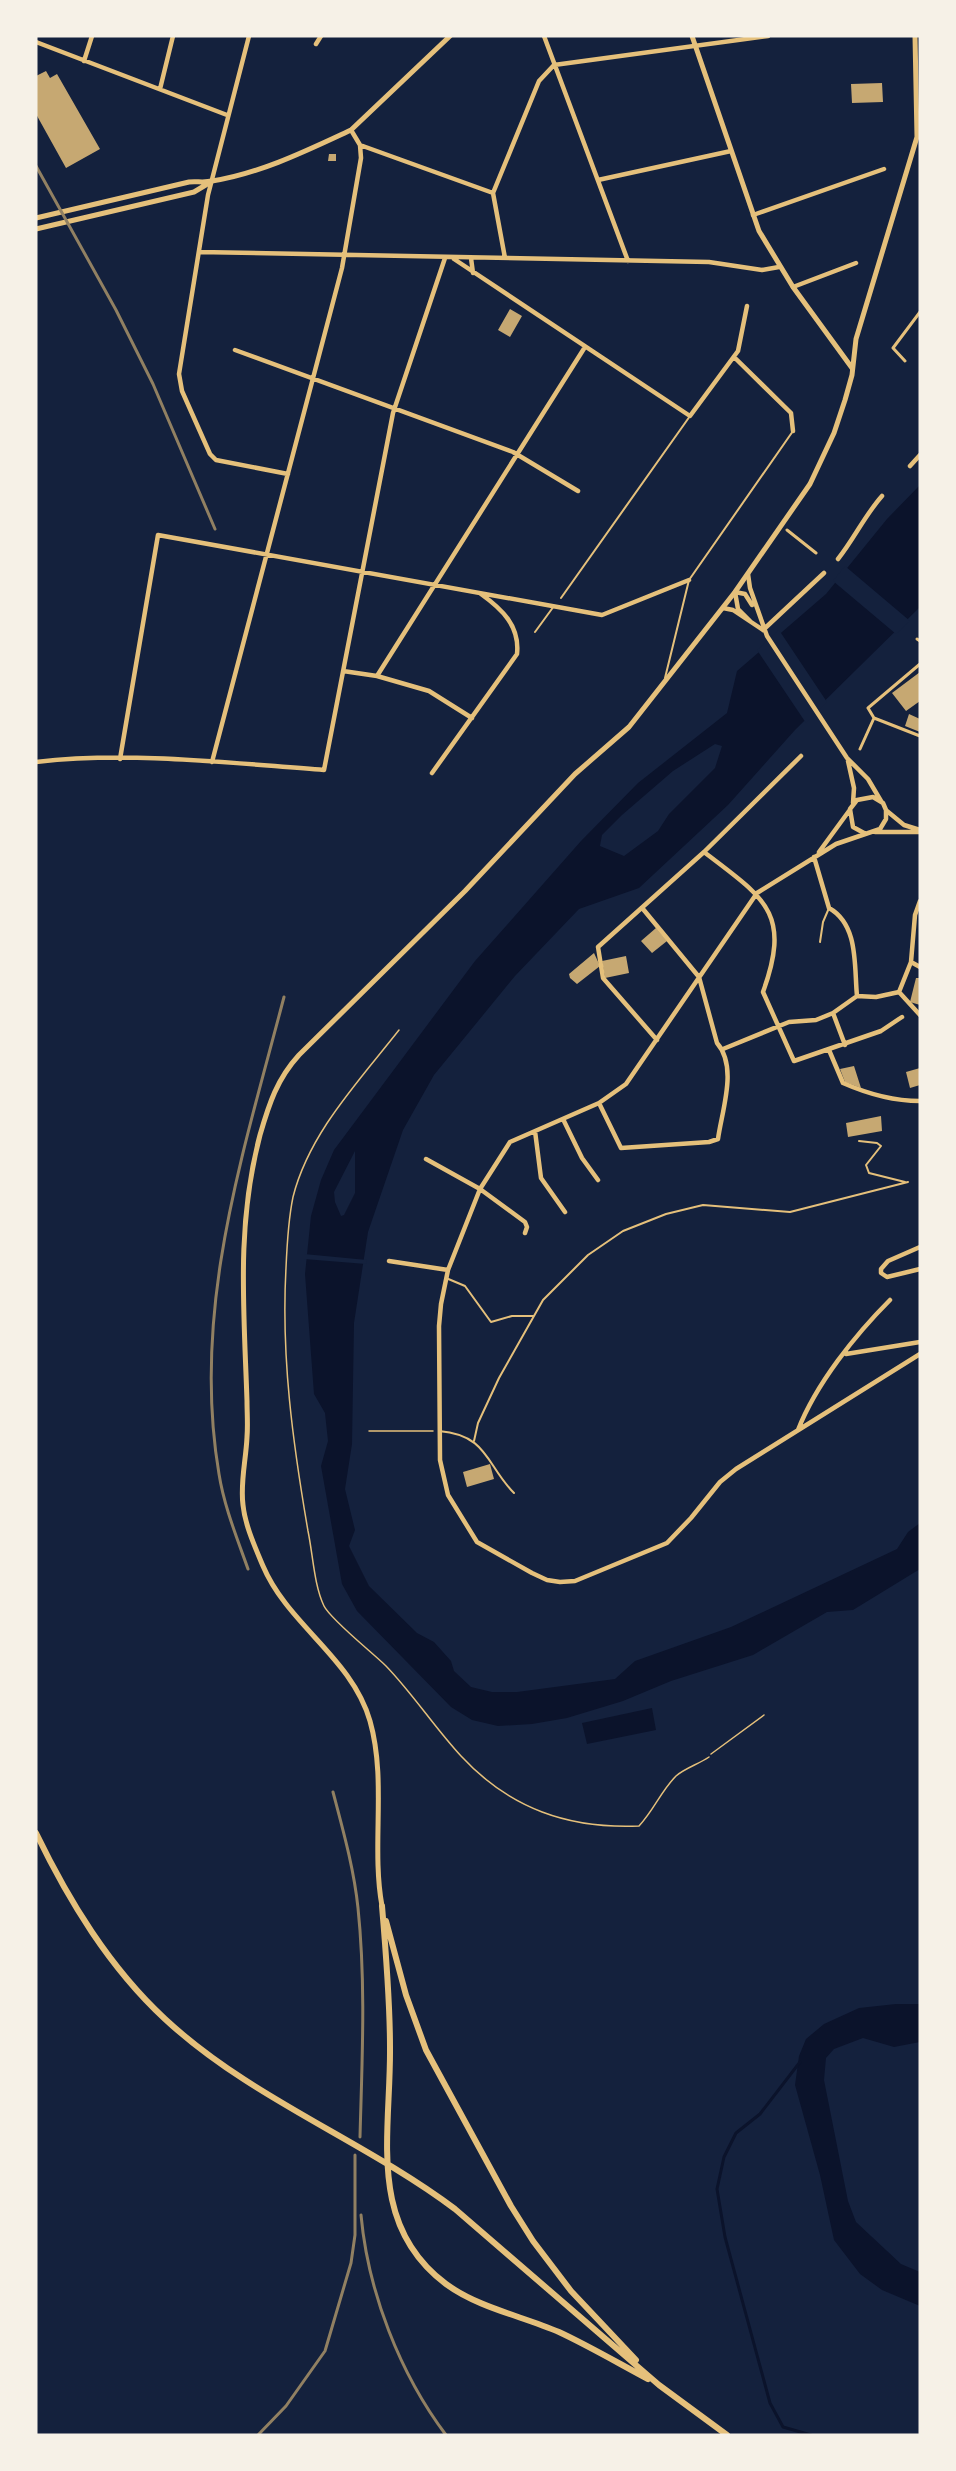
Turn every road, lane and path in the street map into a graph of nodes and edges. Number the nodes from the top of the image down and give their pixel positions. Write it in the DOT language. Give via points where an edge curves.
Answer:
graph roads {
  1 [pos="92,36"];
  2 [pos="173,36"];
  3 [pos="249,36"];
  4 [pos="321,36"];
  5 [pos="450,36"];
  6 [pos="544,36"];
  7 [pos="692,36"];
  8 [pos="768,36"];
  9 [pos="915,36"];
  10 [pos="36,42"];
  11 [pos="316,44"];
  12 [pos="696,48"];
  13 [pos="84,61"];
  14 [pos="554,65"];
  15 [pos="160,89"];
  16 [pos="227,115"];
  17 [pos="351,130"];
  18 [pos="360,145"];
  19 [pos="731,151"];
  20 [pos="884,169"];
  21 [pos="598,180"];
  22 [pos="210,182"];
  23 [pos="493,193"];
  24 [pos="753,215"];
  25 [pos="37,217"];
  26 [pos="36,228"];
  27 [pos="198,252"];
  28 [pos="345,255"];
  29 [pos="445,258"];
  30 [pos="453,258"];
  31 [pos="471,258"];
  32 [pos="505,258"];
  33 [pos="628,261"];
  34 [pos="856,262"];
  35 [pos="779,267"];
  36 [pos="473,273"];
  37 [pos="793,287"];
  38 [pos="747,306"];
  39 [pos="920,312"];
  40 [pos="585,347"];
  41 [pos="235,350"];
  42 [pos="734,357"];
  43 [pos="905,361"];
  44 [pos="853,370"];
  45 [pos="314,378"];
  46 [pos="394,408"];
  47 [pos="690,416"];
  48 [pos="793,431"];
  49 [pos="518,455"];
  50 [pos="920,455"];
  51 [pos="910,466"];
  52 [pos="288,474"];
  53 [pos="578,491"];
  54 [pos="882,496"];
  55 [pos="787,530"];
  56 [pos="816,553"];
  57 [pos="267,555"];
  58 [pos="837,559"];
  59 [pos="362,572"];
  60 [pos="824,573"];
  61 [pos="748,574"];
  62 [pos="690,580"];
  63 [pos="434,585"];
  64 [pos="735,592"];
  65 [pos="478,593"];
  66 [pos="561,598"];
  67 [pos="554,606"];
  68 [pos="723,608"];
  69 [pos="758,615"];
  70 [pos="750,621"];
  71 [pos="763,630"];
  72 [pos="536,632"];
  73 [pos="920,664"];
  74 [pos="343,671"];
  75 [pos="377,676"];
  76 [pos="664,684"];
  77 [pos="472,718"];
  78 [pos="874,718"];
  79 [pos="920,736"];
  80 [pos="860,749"];
  81 [pos="801,756"];
  82 [pos="847,758"];
  83 [pos="120,759"];
  84 [pos="36,762"];
  85 [pos="212,762"];
  86 [pos="432,774"];
  87 [pos="883,803"];
  88 [pos="852,806"];
  89 [pos="886,810"];
  90 [pos="920,831"];
  91 [pos="875,832"];
  92 [pos="864,833"];
  93 [pos="704,852"];
  94 [pos="814,857"];
  95 [pos="757,893"];
  96 [pos="920,901"];
  97 [pos="829,908"];
  98 [pos="643,909"];
  99 [pos="820,942"];
  100 [pos="910,962"];
  101 [pos="920,967"];
  102 [pos="699,977"];
  103 [pos="899,992"];
  104 [pos="856,996"];
  105 [pos="833,1013"];
  106 [pos="920,1015"];
  107 [pos="902,1017"];
  108 [pos="779,1027"];
  109 [pos="399,1030"];
  110 [pos="657,1040"];
  111 [pos="845,1045"];
  112 [pos="723,1049"];
  113 [pos="829,1050"];
  114 [pos="920,1101"];
  115 [pos="599,1103"];
  116 [pos="563,1119"];
  117 [pos="534,1131"];
  118 [pos="860,1141"];
  119 [pos="426,1159"];
  120 [pos="598,1180"];
  121 [pos="480,1189"];
  122 [pos="565,1212"];
  123 [pos="525,1233"];
  124 [pos="920,1248"];
  125 [pos="389,1261"];
  126 [pos="920,1269"];
  127 [pos="448,1270"];
  128 [pos="446,1278"];
  129 [pos="890,1300"];
  130 [pos="532,1316"];
  131 [pos="920,1342"];
  132 [pos="845,1354"];
  133 [pos="920,1354"];
  134 [pos="798,1430"];
  135 [pos="369,1431"];
  136 [pos="440,1431"];
  137 [pos="474,1441"];
  138 [pos="514,1493"];
  139 [pos="764,1715"];
  140 [pos="36,1833"];
  141 [pos="382,1906"];
  142 [pos="659,2385"];
  143 [pos="727,2435"];
  1 -- 13 [label="street"];
  2 -- 15 [label="street"];
  3 -- 16 [label="street"];
  4 -- 11 [label="street"];
  5 -- 17 [label="street"];
  6 -- 14 [label="street"];
  7 -- 12 [label="street"];
  8 -- 12 [label="street"];
  9 -- 44 [label="street" via="917,137 856,339"];
  10 -- 13 [label="street"];
  12 -- 14 [label="street"];
  12 -- 19 [label="street"];
  13 -- 15 [label="street"];
  14 -- 21 [label="street"];
  14 -- 23 [label="street" via="539,81"];
  15 -- 16 [label="street"];
  16 -- 22 [label="street"];
  17 -- 18 [label="street"];
  17 -- 22 [label="street" via="249,171"];
  18 -- 23 [label="street"];
  18 -- 28 [label="street"];
  19 -- 21 [label="street"];
  19 -- 24 [label="street"];
  20 -- 24 [label="street"];
  21 -- 33 [label="street"];
  22 -- 25 [label="street" via="191,181"];
  22 -- 26 [label="street" via="194,192"];
  22 -- 27 [label="street"];
  23 -- 32 [label="street"];
  24 -- 35 [label="street"];
  27 -- 28 [label="street"];
  27 -- 52 [label="street" via="179,374 182,392 216,460"];
  28 -- 29 [label="street"];
  28 -- 45 [label="street"];
  29 -- 30 [label="street"];
  29 -- 46 [label="street"];
  30 -- 31 [label="street"];
  30 -- 36 [label="street"];
  31 -- 32 [label="street"];
  31 -- 36 [label="street"];
  32 -- 33 [label="street"];
  33 -- 35 [label="street" via="709,262 762,270"];
  34 -- 37 [label="street"];
  35 -- 37 [label="street"];
  36 -- 40 [label="street"];
  37 -- 44 [label="street"];
  38 -- 42 [label="street"];
  39 -- 43 [label="street" via="893,348"];
  40 -- 47 [label="street"];
  40 -- 49 [label="street"];
  41 -- 45 [label="street"];
  42 -- 47 [label="street"];
  42 -- 48 [label="street" via="791,413"];
  44 -- 61 [label="street" via="823,460"];
  45 -- 46 [label="street"];
  45 -- 52 [label="street"];
  46 -- 49 [label="street"];
  46 -- 59 [label="street"];
  47 -- 66 [label="lane"];
  48 -- 62 [label="lane"];
  49 -- 53 [label="street"];
  49 -- 63 [label="street"];
  50 -- 51 [label="street"];
  52 -- 57 [label="street"];
  54 -- 58 [label="street"];
  55 -- 56 [label="street"];
  57 -- 59 [label="street"];
  57 -- 83 [label="street" via="158,535"];
  57 -- 85 [label="street"];
  59 -- 63 [label="street"];
  59 -- 74 [label="street"];
  60 -- 71 [label="street"];
  61 -- 64 [label="street"];
  61 -- 69 [label="street"];
  62 -- 67 [label="street" via="602,615"];
  62 -- 76 [label="lane"];
  63 -- 65 [label="street"];
  63 -- 75 [label="street"];
  64 -- 68 [label="street"];
  64 -- 69 [label="street" via="745,594"];
  64 -- 70 [label="street" via="738,609"];
  65 -- 67 [label="street"];
  65 -- 77 [label="street" via="509,619 518,646 514,660"];
  67 -- 72 [label="lane"];
  68 -- 70 [label="street"];
  68 -- 76 [label="street"];
  69 -- 71 [label="street"];
  70 -- 71 [label="street"];
  71 -- 82 [label="street"];
  73 -- 78 [label="street" via="868,708"];
  74 -- 75 [label="street"];
  74 -- 85 [label="street" via="324,770"];
  75 -- 77 [label="street" via="429,691"];
  76 -- 141 [label="street" via="630,727 568,781 465,891 285,1070 267,1108 248,1191 242,1244 247,1437 243,1506 264,1568 284,1604 342,1668 363,1701 376,1758 376,1862"];
  77 -- 86 [label="street"];
  78 -- 79 [label="street"];
  78 -- 80 [label="street"];
  81 -- 93 [label="street"];
  82 -- 87 [label="street" via="868,779"];
  82 -- 88 [label="street" via="854,788"];
  83 -- 84 [label="street"];
  83 -- 85 [label="street"];
  87 -- 88 [label="street" via="868,796"];
  87 -- 89 [label="street"];
  88 -- 92 [label="street" via="849,815 853,827"];
  88 -- 94 [label="street"];
  89 -- 90 [label="street" via="904,825"];
  89 -- 91 [label="street" via="884,825"];
  90 -- 91 [label="street"];
  91 -- 92 [label="street"];
  92 -- 94 [label="street"];
  93 -- 95 [label="street"];
  93 -- 98 [label="street"];
  94 -- 95 [label="street"];
  94 -- 97 [label="street"];
  95 -- 102 [label="street"];
  95 -- 108 [label="street" via="776,927 773,965 763,992"];
  96 -- 100 [label="street"];
  97 -- 99 [label="lane"];
  97 -- 104 [label="street" via="837,913 852,937"];
  98 -- 102 [label="street"];
  98 -- 110 [label="street" via="598,947 603,978"];
  100 -- 101 [label="street"];
  100 -- 103 [label="street"];
  102 -- 110 [label="street"];
  102 -- 112 [label="street" via="717,1043"];
  103 -- 104 [label="street"];
  103 -- 106 [label="street"];
  104 -- 105 [label="street"];
  105 -- 108 [label="street"];
  105 -- 111 [label="street"];
  107 -- 111 [label="street" via="881,1031"];
  108 -- 112 [label="street"];
  108 -- 113 [label="street" via="794,1061"];
  109 -- 139 [label="path" via="332,1116 311,1152 294,1195 288,1225 284,1307 288,1397 299,1477 325,1607 386,1667 462,1758 507,1796 565,1822 639,1826 678,1774 710,1756"];
  110 -- 115 [label="street" via="626,1084"];
  111 -- 113 [label="street"];
  112 -- 115 [label="street" via="729,1067 718,1139 621,1148"];
  113 -- 114 [label="street" via="843,1083 872,1094"];
  115 -- 116 [label="street"];
  116 -- 117 [label="street"];
  116 -- 120 [label="street"];
  117 -- 121 [label="street" via="510,1142"];
  117 -- 122 [label="street" via="541,1178"];
  118 -- 130 [label="lane" via="881,1146 866,1165 869,1173 908,1182 790,1212 703,1205 666,1214 623,1232 588,1255"];
  119 -- 121 [label="street"];
  121 -- 123 [label="street" via="525,1222"];
  121 -- 127 [label="street"];
  124 -- 126 [label="street" via="883,1264 881,1273 888,1278"];
  125 -- 127 [label="street"];
  127 -- 128 [label="street"];
  128 -- 130 [label="lane" via="465,1286 491,1322"];
  128 -- 136 [label="street" via="439,1326"];
  129 -- 132 [label="street"];
  130 -- 137 [label="lane" via="486,1404"];
  131 -- 132 [label="street"];
  132 -- 134 [label="street" via="811,1400"];
  133 -- 134 [label="street"];
  134 -- 136 [label="street" via="720,1482 667,1543 575,1581 560,1582 532,1573 477,1542 448,1495 440,1460"];
  135 -- 136 [label="path"];
  136 -- 137 [label="lane"];
  137 -- 138 [label="lane" via="488,1454 499,1478"];
  140 -- 142 [label="main road" via="57,1876 110,1958 166,2020 248,2082 455,2208"];
  141 -- 142 [label="main road" via="406,1995 426,2050 511,2206 571,2291"];
  141 -- 142 [label="main road" via="390,2015 386,2173 394,2212 408,2240 436,2275 469,2297 558,2332"];
  142 -- 143 [label="main road"];
}
